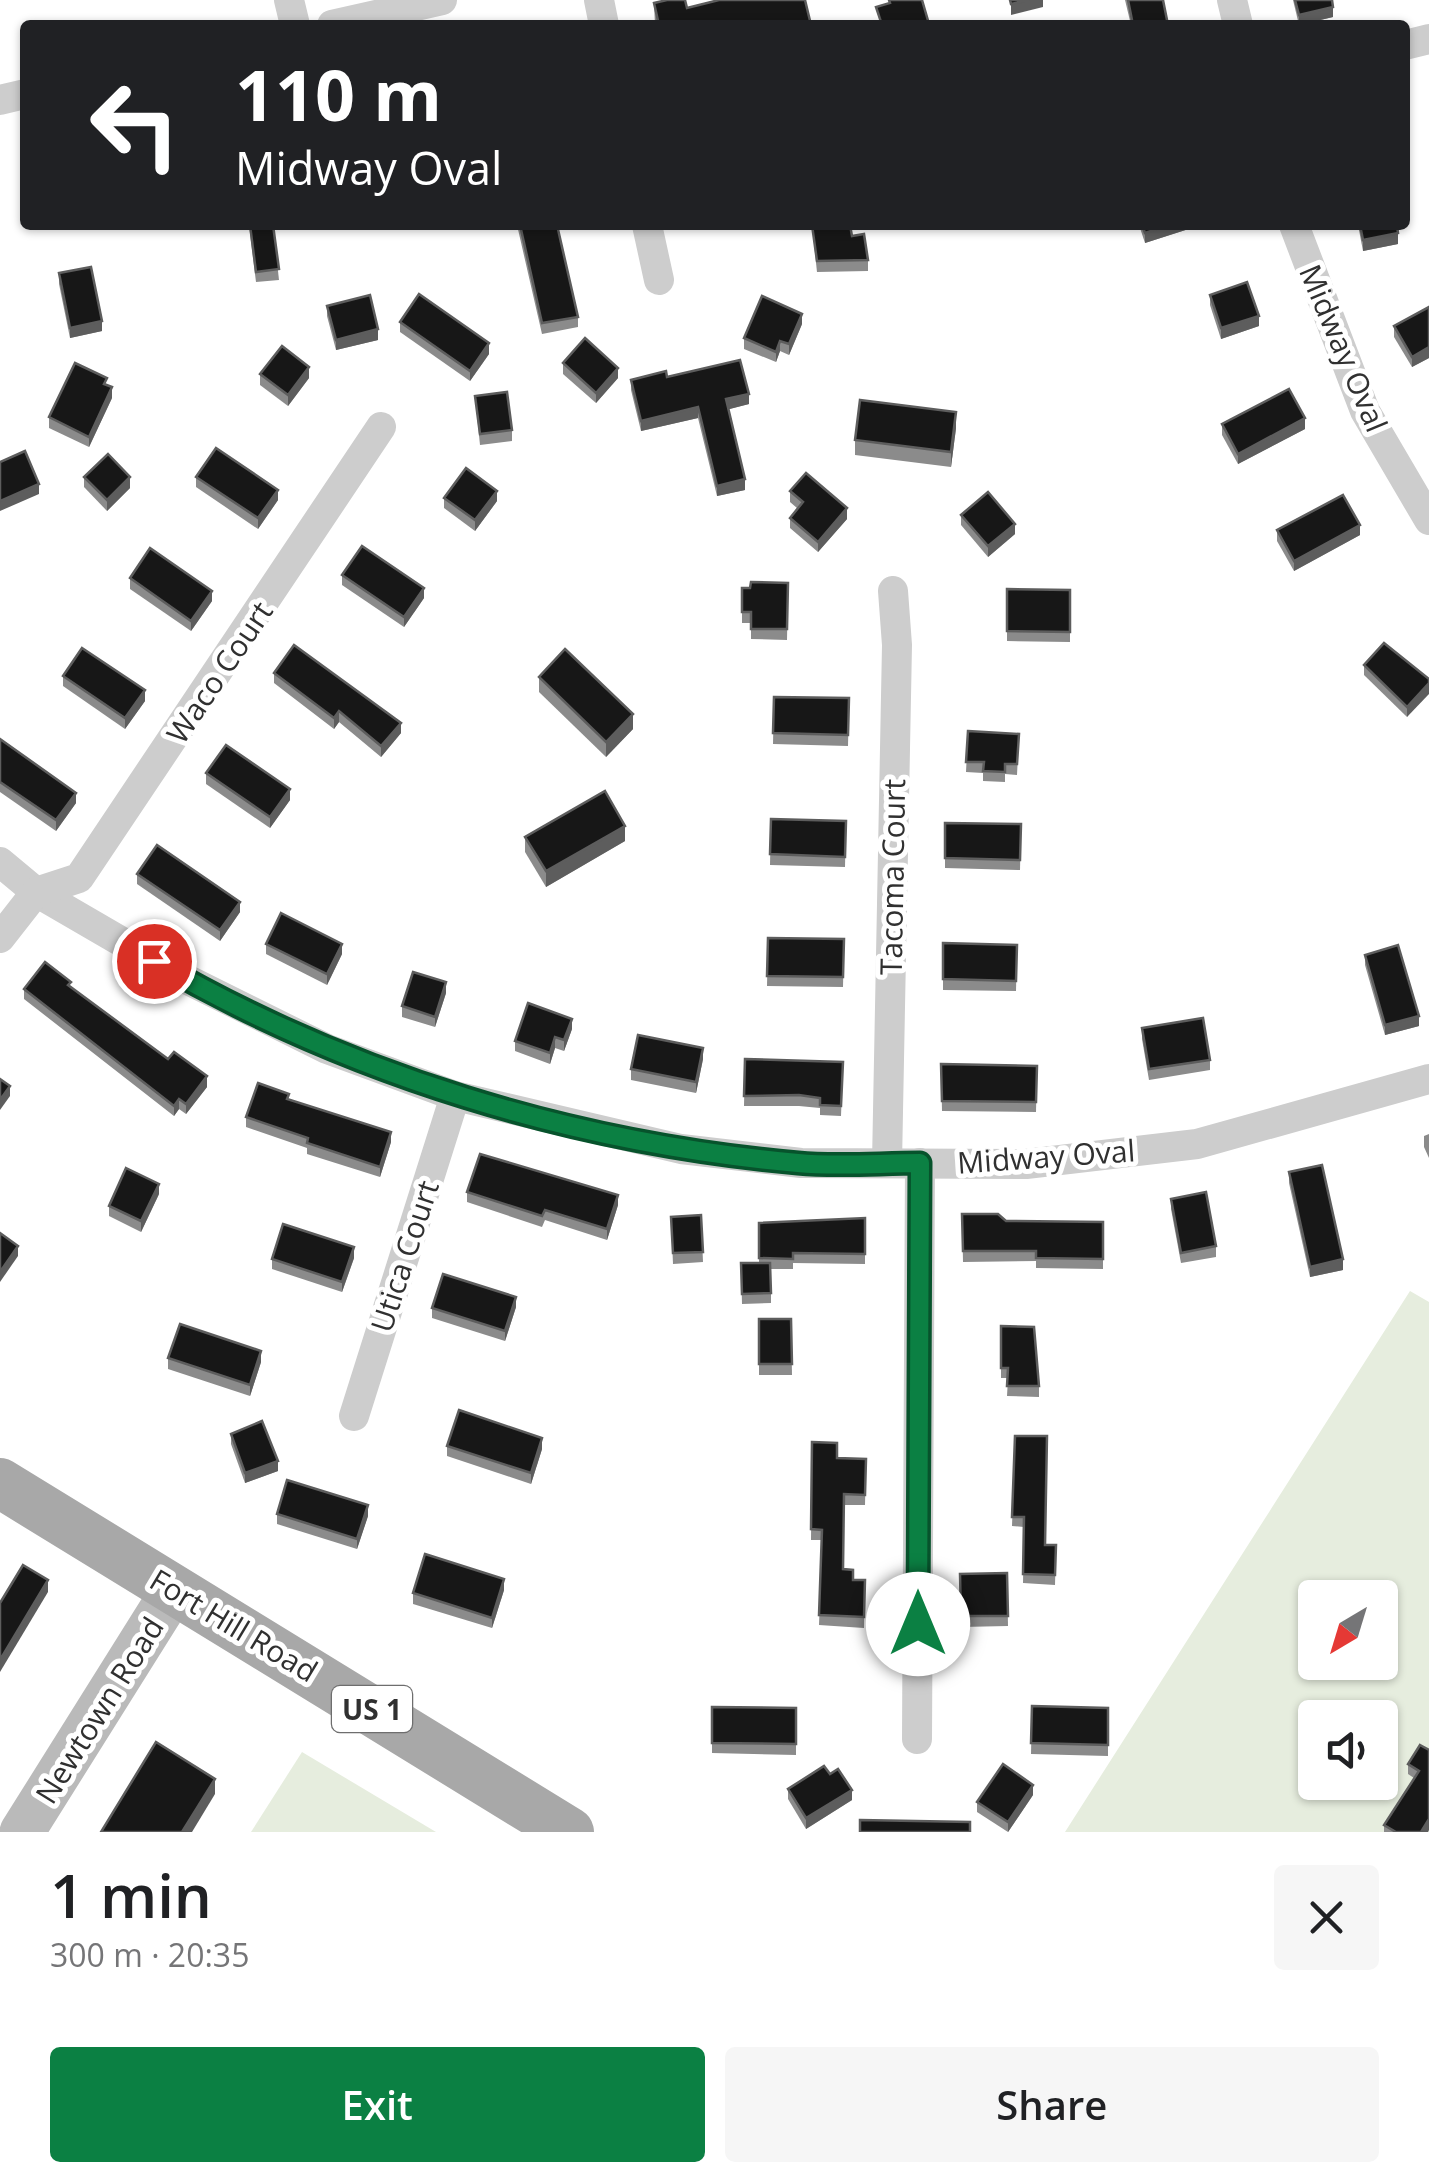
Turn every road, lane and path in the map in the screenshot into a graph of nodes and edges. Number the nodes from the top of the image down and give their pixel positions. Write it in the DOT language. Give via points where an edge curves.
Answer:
graph roads {
  1 [pos="442,0"];
  2 [pos="354,20"];
  3 [pos="648,230"];
  4 [pos="1296,230"];
  5 [pos="659,280"];
  6 [pos="380,427"];
  7 [pos="1429,520"];
  8 [pos="893,592"];
  9 [pos="0,862"];
  10 [pos="36,892"];
  11 [pos="0,938"];
  12 [pos="1429,1079"];
  13 [pos="455,1096"];
  14 [pos="887,1163"];
  15 [pos="920,1163"];
  16 [pos="354,1416"];
  17 [pos="0,1483"];
  18 [pos="175,1588"];
  19 [pos="917,1739"];
  20 [pos="22,1832"];
  21 [pos="569,1832"];
  1 -- 2 [label="street"];
  3 -- 5 [label="street"];
  4 -- 7 [label="street, Midway Oval" via="1365,411"];
  6 -- 10 [label="street, Waco Court" via="79,878"];
  8 -- 14 [label="street, Tacoma Court"];
  9 -- 10 [label="street, Midway Oval"];
  10 -- 11 [label="street"];
  10 -- 13 [label="street, Midway Oval" via="273,1022"];
  12 -- 15 [label="street, Midway Oval" via="1197,1144 1026,1164"];
  13 -- 14 [label="street, Midway Oval" via="681,1149 801,1164"];
  13 -- 16 [label="street, Utica Court"];
  14 -- 15 [label="street, Midway Oval"];
  15 -- 19 [label="street"];
  17 -- 18 [label="main road, Fort Hill Road / US 1"];
  18 -- 20 [label="main road, Newtown Road"];
  18 -- 21 [label="main road, Fort Hill Road / US 1"];
}
